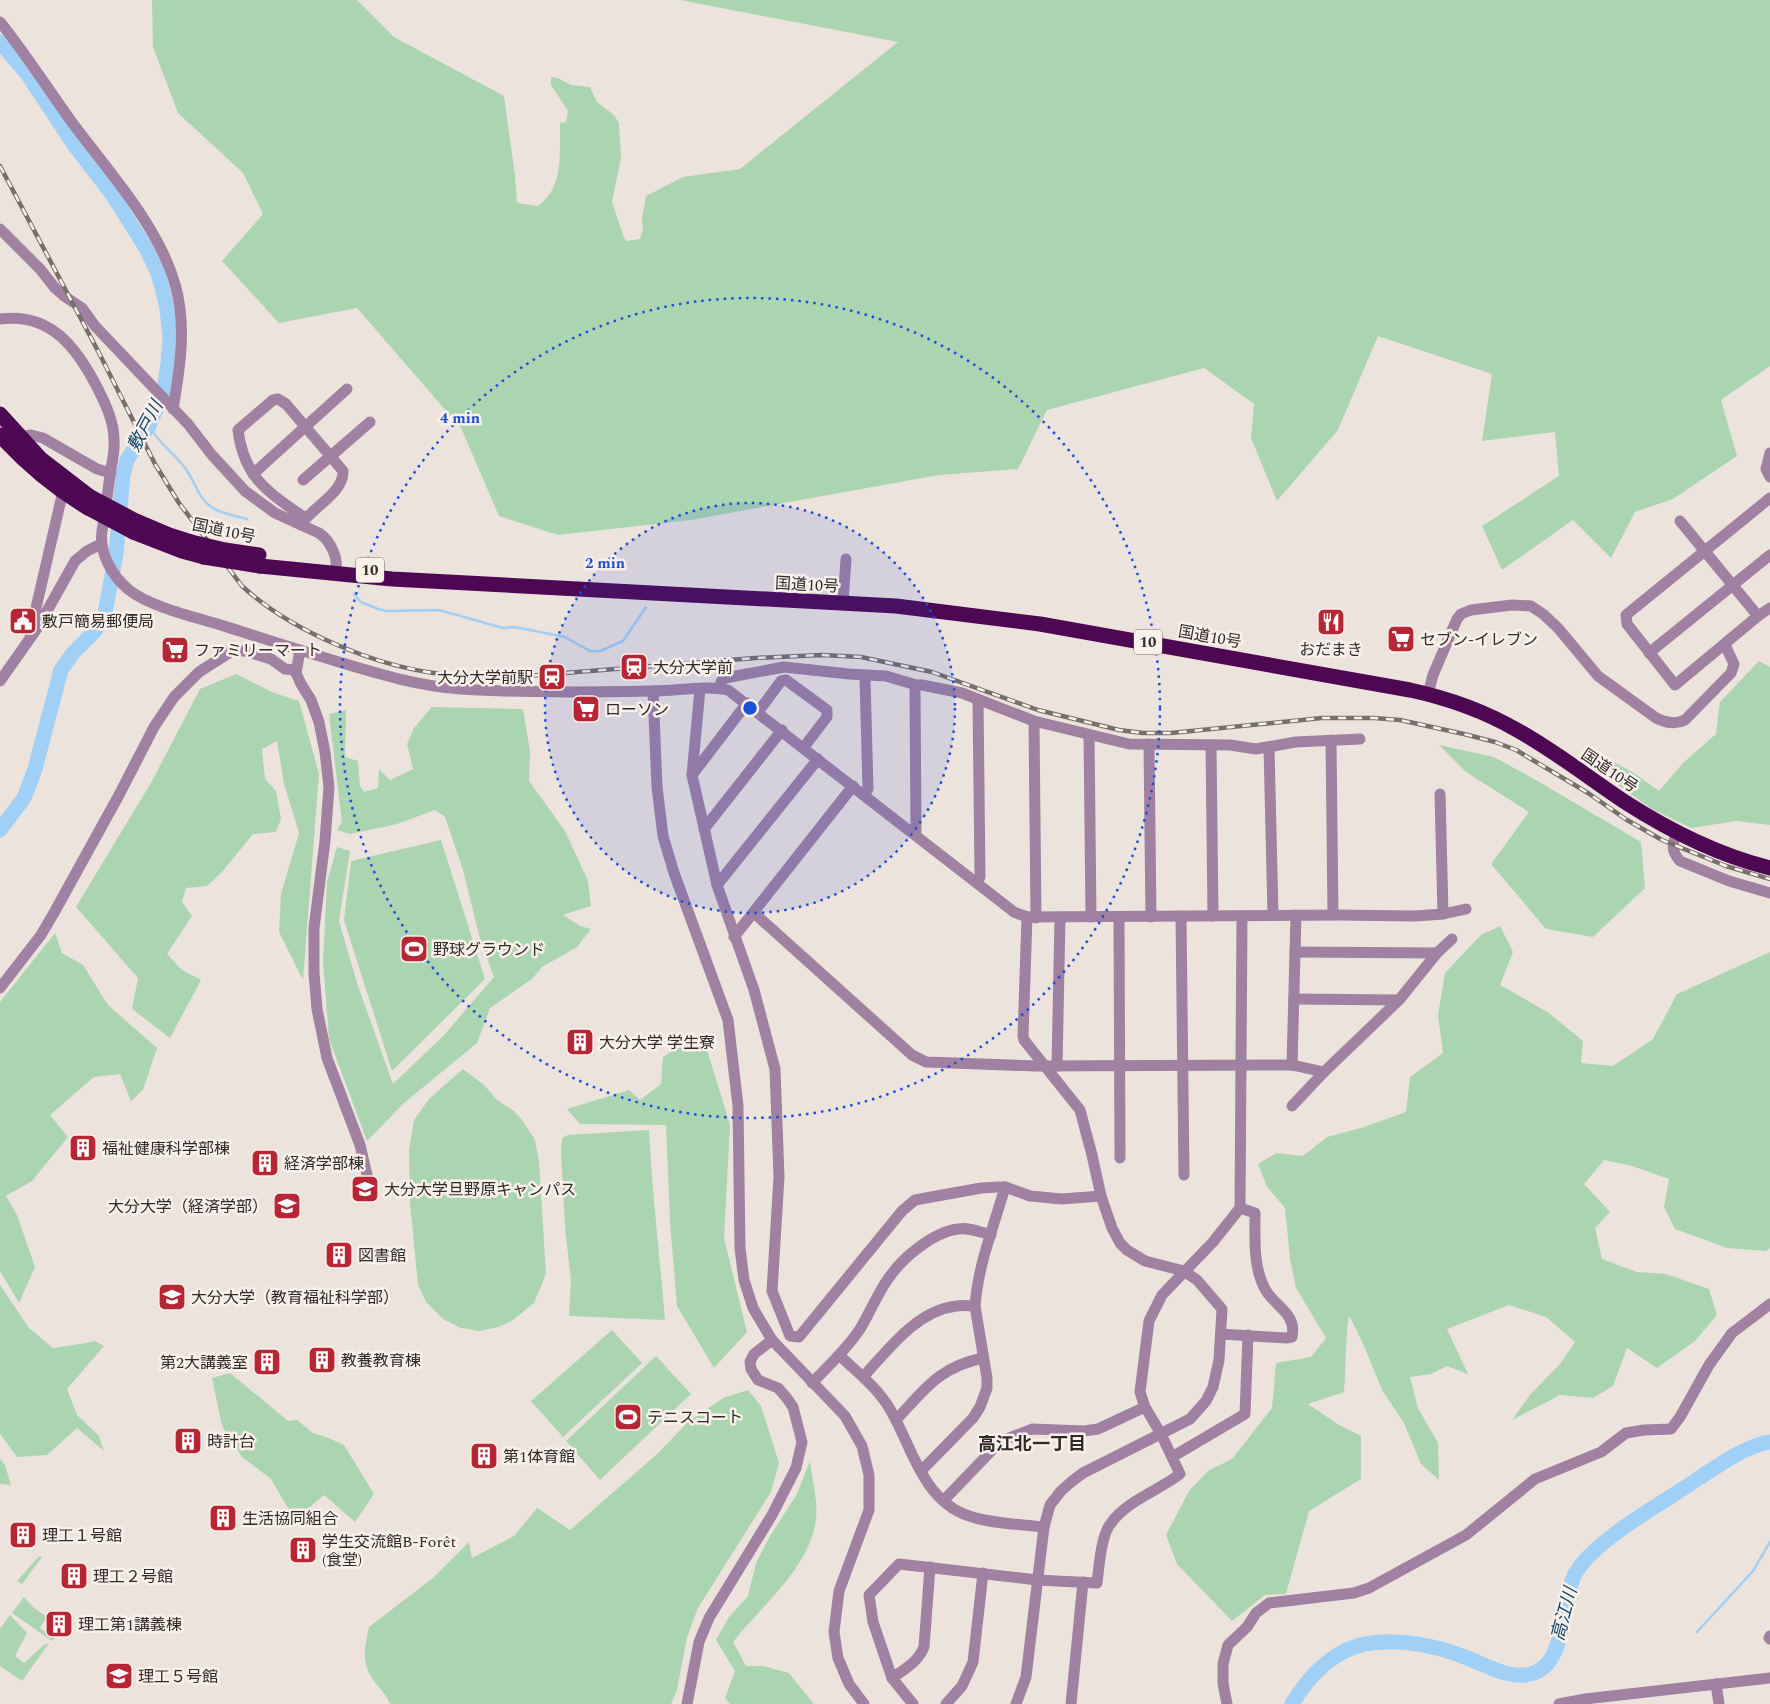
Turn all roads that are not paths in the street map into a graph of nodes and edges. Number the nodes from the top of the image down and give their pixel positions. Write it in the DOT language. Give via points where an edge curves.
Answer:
graph roads {
  1 [pos="0,22"];
  2 [pos="0,228"];
  3 [pos="0,319"];
  4 [pos="348,390"];
  5 [pos="171,407"];
  6 [pos="0,414"];
  7 [pos="370,422"];
  8 [pos="306,426"];
  9 [pos="0,435"];
  10 [pos="20,438"];
  11 [pos="1770,453"];
  12 [pos="331,456"];
  13 [pos="111,473"];
  14 [pos="253,474"];
  15 [pos="1770,477"];
  16 [pos="303,480"];
  17 [pos="63,491"];
  18 [pos="1770,498"];
  19 [pos="89,502"];
  20 [pos="303,522"];
  21 [pos="1680,522"];
  22 [pos="134,527"];
  23 [pos="101,544"];
  24 [pos="1704,551"];
  25 [pos="1770,554"];
  26 [pos="846,559"];
  27 [pos="260,561"];
  28 [pos="334,569"];
  29 [pos="1733,585"];
  30 [pos="843,603"];
  31 [pos="1770,608"];
  32 [pos="1758,616"];
  33 [pos="28,643"];
  34 [pos="1725,645"];
  35 [pos="300,650"];
  36 [pos="1649,653"];
  37 [pos="296,670"];
  38 [pos="865,679"];
  39 [pos="0,681"];
  40 [pos="914,685"];
  41 [pos="719,688"];
  42 [pos="700,689"];
  43 [pos="652,692"];
  44 [pos="1428,694"];
  45 [pos="978,700"];
  46 [pos="747,703"];
  47 [pos="758,712"];
  48 [pos="1034,721"];
  49 [pos="782,730"];
  50 [pos="1089,735"];
  51 [pos="1360,739"];
  52 [pos="1331,740"];
  53 [pos="1149,744"];
  54 [pos="1211,745"];
  55 [pos="804,747"];
  56 [pos="1269,747"];
  57 [pos="818,759"];
  58 [pos="692,775"];
  59 [pos="853,786"];
  60 [pos="1440,794"];
  61 [pos="864,795"];
  62 [pos="704,829"];
  63 [pos="914,833"];
  64 [pos="1677,833"];
  65 [pos="1770,868"];
  66 [pos="977,882"];
  67 [pos="717,885"];
  68 [pos="1770,892"];
  69 [pos="1466,909"];
  70 [pos="754,913"];
  71 [pos="1334,914"];
  72 [pos="1442,914"];
  73 [pos="1273,915"];
  74 [pos="1296,915"];
  75 [pos="1151,916"];
  76 [pos="1181,916"];
  77 [pos="1212,916"];
  78 [pos="1242,916"];
  79 [pos="1090,917"];
  80 [pos="1119,917"];
  81 [pos="1032,918"];
  82 [pos="1060,918"];
  83 [pos="734,936"];
  84 [pos="1452,939"];
  85 [pos="1295,952"];
  86 [pos="1437,953"];
  87 [pos="0,988"];
  88 [pos="1294,999"];
  89 [pos="1399,1000"];
  90 [pos="1120,1065"];
  91 [pos="1183,1065"];
  92 [pos="1242,1065"];
  93 [pos="1292,1065"];
  94 [pos="1044,1066"];
  95 [pos="1057,1066"];
  96 [pos="1324,1072"];
  97 [pos="1292,1106"];
  98 [pos="1120,1158"];
  99 [pos="1184,1174"];
  100 [pos="368,1179"];
  101 [pos="1004,1187"];
  102 [pos="1101,1196"];
  103 [pos="1240,1208"];
  104 [pos="991,1235"];
  105 [pos="1184,1270"];
  106 [pos="1770,1304"];
  107 [pos="975,1306"];
  108 [pos="1221,1334"];
  109 [pos="1248,1335"];
  110 [pos="772,1340"];
  111 [pos="840,1355"];
  112 [pos="983,1358"];
  113 [pos="863,1377"];
  114 [pos="812,1383"];
  115 [pos="1145,1407"];
  116 [pos="896,1420"];
  117 [pos="1161,1434"];
  118 [pos="1172,1457"];
  119 [pos="921,1471"];
  120 [pos="944,1500"];
  121 [pos="1044,1527"];
  122 [pos="930,1568"];
  123 [pos="983,1573"];
  124 [pos="1037,1580"];
  125 [pos="1083,1582"];
  126 [pos="892,1678"];
  127 [pos="1770,1678"];
  128 [pos="1716,1684"];
  129 [pos="687,1704"];
  130 [pos="864,1704"];
  131 [pos="913,1704"];
  132 [pos="946,1704"];
  133 [pos="1016,1704"];
  134 [pos="1071,1704"];
  135 [pos="1227,1704"];
  136 [pos="1559,1704"];
  137 [pos="1718,1704"];
  1 -- 5 [label="street" via="145,222 168,267 175,285 182,332 181,359"];
  2 -- 5 [label="street" via="55,288 82,308"];
  3 -- 13 [label="street" via="19,318 45,325 65,340 80,359 110,416 114,438"];
  4 -- 8 [label="street"];
  5 -- 20 [label="street" via="245,491 268,510"];
  6 -- 10 [label="highway, 国道10号 / 10"];
  7 -- 12 [label="street"];
  8 -- 12 [label="street"];
  8 -- 14 [label="street"];
  8 -- 14 [label="street" via="278,399 238,430 240,446"];
  9 -- 17 [label="highway, 国道10号 / 10"];
  10 -- 13 [label="street" via="31,435 43,438"];
  10 -- 19 [label="highway, 国道10号 / 10"];
  11 -- 15 [label="street" via="1766,469"];
  12 -- 16 [label="street"];
  12 -- 20 [label="street" via="342,468 342,479"];
  13 -- 23 [label="street"];
  14 -- 20 [label="street" via="269,493"];
  17 -- 19 [label="highway, 国道10号 / 10"];
  17 -- 33 [label="street"];
  18 -- 24 [label="street"];
  19 -- 22 [label="highway, 国道10号 / 10, bridge"];
  20 -- 28 [label="street" via="326,538"];
  21 -- 24 [label="street"];
  22 -- 27 [label="highway, 国道10号 / 10, bridge"];
  22 -- 27 [label="highway, 国道10号 / 10, bridge" via="174,549 204,557"];
  23 -- 33 [label="street" via="75,561"];
  23 -- 35 [label="street" via="108,564 134,594"];
  24 -- 29 [label="street"];
  24 -- 36 [label="street" via="1626,615 1627,624"];
  25 -- 29 [label="street"];
  26 -- 30 [label="street"];
  27 -- 28 [label="highway, 国道10号 / 10"];
  28 -- 30 [label="highway, 国道10号 / 10" via="481,584"];
  29 -- 32 [label="street"];
  29 -- 36 [label="street"];
  30 -- 44 [label="highway, 国道10号 / 10" via="896,606 1040,624"];
  31 -- 32 [label="street"];
  32 -- 34 [label="street"];
  33 -- 39 [label="street"];
  34 -- 36 [label="street" via="1675,685"];
  34 -- 44 [label="street" via="1734,664 1731,673 1685,720 1666,723 1598,676 1558,628 1537,609 1524,605 1471,610 1465,611 1458,619"];
  35 -- 37 [label="street"];
  35 -- 43 [label="street" via="394,678 438,686 487,690"];
  37 -- 87 [label="street" via="285,669 271,659 245,651 232,651 199,672 174,697 154,727 41,935"];
  37 -- 100 [label="street" via="319,722 329,787 314,928 317,1010 327,1058 360,1145"];
  38 -- 61 [label="street" via="868,789"];
  40 -- 41 [label="street" via="886,676 784,667 726,678"];
  40 -- 45 [label="street" via="957,692"];
  40 -- 63 [label="street"];
  41 -- 42 [label="street"];
  41 -- 46 [label="street" via="731,691"];
  42 -- 43 [label="street"];
  42 -- 58 [label="street"];
  43 -- 110 [label="street" via="663,836 728,1020 738,1106 740,1248 744,1280 753,1308"];
  44 -- 64 [label="highway, 国道10号 / 10" via="1477,711 1517,730"];
  45 -- 48 [label="street"];
  45 -- 66 [label="street" via="980,877"];
  46 -- 47 [label="street"];
  46 -- 58 [label="street"];
  47 -- 49 [label="street"];
  47 -- 55 [label="street" via="781,681 786,680 827,710 828,717"];
  48 -- 50 [label="street"];
  48 -- 81 [label="street"];
  49 -- 55 [label="street"];
  49 -- 62 [label="street"];
  50 -- 53 [label="street" via="1125,744"];
  50 -- 79 [label="street"];
  51 -- 52 [label="street"];
  52 -- 56 [label="street"];
  52 -- 71 [label="street"];
  53 -- 54 [label="street"];
  53 -- 75 [label="street"];
  54 -- 56 [label="street" via="1252,749"];
  54 -- 77 [label="street"];
  55 -- 57 [label="street"];
  56 -- 73 [label="street"];
  57 -- 59 [label="street"];
  57 -- 67 [label="street"];
  58 -- 62 [label="street"];
  59 -- 61 [label="street"];
  59 -- 70 [label="street"];
  60 -- 72 [label="street"];
  61 -- 63 [label="street"];
  62 -- 67 [label="street"];
  63 -- 66 [label="street"];
  64 -- 65 [label="highway, 国道10号 / 10" via="1716,851"];
  64 -- 68 [label="street" via="1672,848 1680,861 1742,886"];
  66 -- 81 [label="street" via="1014,912"];
  67 -- 83 [label="street"];
  69 -- 72 [label="street"];
  70 -- 83 [label="street"];
  70 -- 94 [label="street" via="917,1058 926,1062"];
  71 -- 72 [label="street" via="1392,917"];
  71 -- 74 [label="street"];
  73 -- 74 [label="street"];
  73 -- 78 [label="street"];
  74 -- 85 [label="street"];
  75 -- 76 [label="street"];
  75 -- 80 [label="street"];
  76 -- 77 [label="street"];
  76 -- 91 [label="street"];
  77 -- 78 [label="street"];
  78 -- 92 [label="street"];
  79 -- 80 [label="street"];
  79 -- 82 [label="street"];
  80 -- 90 [label="street"];
  81 -- 82 [label="street"];
  81 -- 94 [label="street" via="1023,1036"];
  82 -- 95 [label="street"];
  83 -- 101 [label="street" via="754,990 775,1069 779,1177 772,1291 790,1336 799,1337 902,1211 916,1200 980,1188"];
  84 -- 86 [label="street"];
  85 -- 86 [label="street"];
  85 -- 88 [label="street"];
  86 -- 89 [label="street"];
  88 -- 89 [label="street"];
  88 -- 93 [label="street"];
  89 -- 96 [label="street"];
  90 -- 91 [label="street"];
  90 -- 95 [label="street"];
  90 -- 98 [label="street"];
  91 -- 92 [label="street"];
  91 -- 99 [label="street"];
  92 -- 93 [label="street"];
  92 -- 103 [label="street"];
  93 -- 96 [label="street"];
  94 -- 95 [label="street"];
  94 -- 102 [label="street" via="1080,1110"];
  96 -- 97 [label="street"];
  101 -- 102 [label="street" via="1030,1196 1062,1199"];
  101 -- 104 [label="street"];
  102 -- 105 [label="street" via="1112,1228 1127,1250 1145,1261"];
  103 -- 105 [label="street" via="1213,1242"];
  103 -- 109 [label="street" via="1254,1213 1259,1276 1265,1290 1290,1318 1294,1328 1292,1337 1286,1338"];
  104 -- 107 [label="street" via="977,1282"];
  104 -- 111 [label="street" via="958,1228 937,1236 912,1253 889,1278 861,1328"];
  105 -- 108 [label="street" via="1222,1309"];
  105 -- 115 [label="street" via="1162,1294 1149,1321 1140,1392"];
  106 -- 135 [label="street" via="1732,1333 1671,1429 1626,1433 1601,1452 1535,1479 1466,1535 1369,1588 1354,1593 1270,1603 1256,1613 1228,1646 1223,1664"];
  107 -- 112 [label="street"];
  107 -- 113 [label="street" via="955,1306 929,1315 906,1332"];
  108 -- 109 [label="street"];
  108 -- 117 [label="street" via="1219,1360 1206,1401 1190,1419"];
  109 -- 118 [label="street" via="1245,1414"];
  110 -- 114 [label="street"];
  110 -- 129 [label="street" via="754,1354 750,1369 758,1380 778,1388 793,1407 802,1442 796,1468 772,1515 710,1618 699,1642"];
  111 -- 113 [label="street"];
  111 -- 114 [label="street"];
  112 -- 116 [label="street" via="958,1365 940,1375"];
  112 -- 119 [label="street" via="987,1388 980,1407"];
  113 -- 116 [label="street"];
  114 -- 130 [label="street" via="845,1416 862,1446 869,1475 869,1510 839,1591 834,1632 838,1658 849,1684"];
  115 -- 117 [label="street"];
  115 -- 120 [label="street" via="1098,1429 1032,1429 1004,1440"];
  116 -- 119 [label="street"];
  117 -- 118 [label="street"];
  117 -- 121 [label="street" via="1071,1482 1050,1505"];
  118 -- 125 [label="street" via="1180,1474 1128,1506 1110,1524 1101,1552 1097,1583"];
  119 -- 120 [label="street"];
  120 -- 121 [label="street" via="961,1512 980,1519"];
  121 -- 124 [label="street"];
  122 -- 123 [label="street"];
  122 -- 126 [label="street" via="924,1647 914,1662"];
  122 -- 126 [label="street" via="899,1564 869,1595 873,1622"];
  123 -- 124 [label="street"];
  123 -- 132 [label="street" via="973,1662 962,1686"];
  124 -- 125 [label="street"];
  124 -- 133 [label="street" via="1026,1677"];
  125 -- 134 [label="street"];
  126 -- 131 [label="street"];
  127 -- 128 [label="street"];
  128 -- 136 [label="street"];
  128 -- 137 [label="street"];
}
